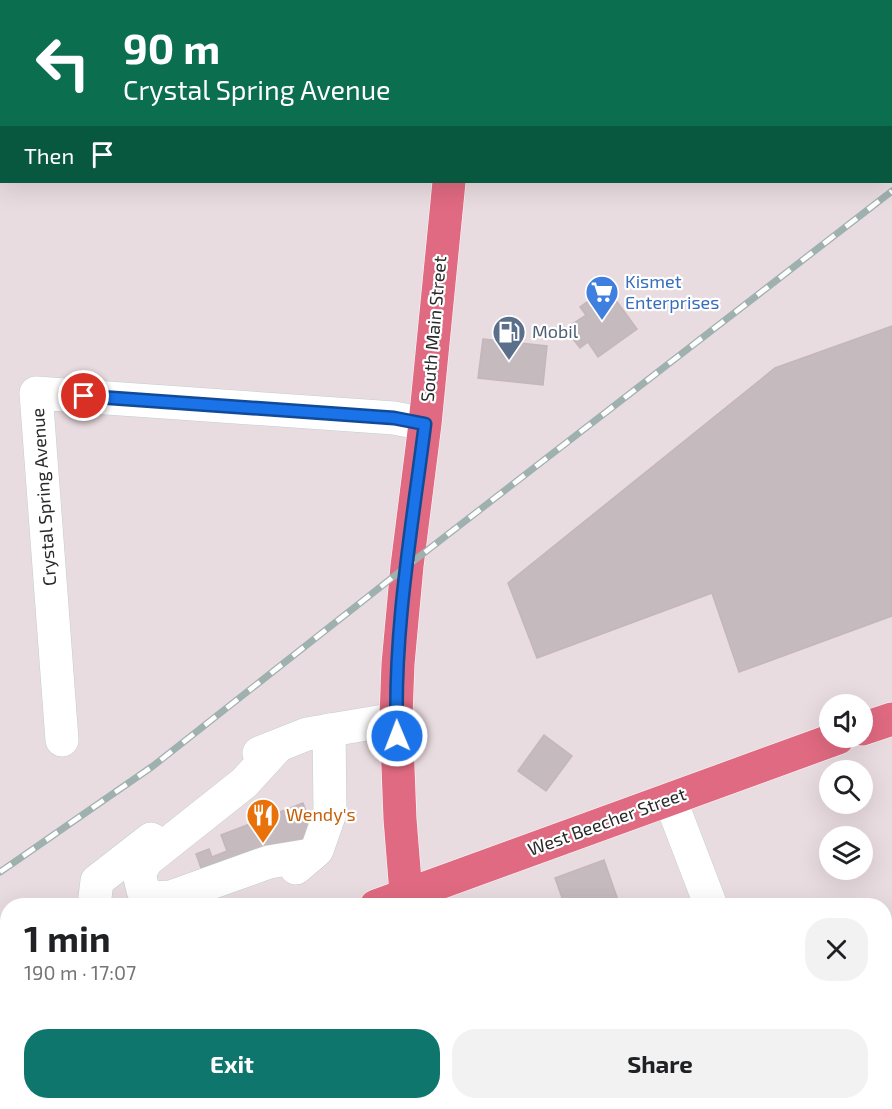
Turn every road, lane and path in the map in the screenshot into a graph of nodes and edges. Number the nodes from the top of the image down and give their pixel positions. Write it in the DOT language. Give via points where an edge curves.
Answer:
graph roads {
  1 [pos="449,183"];
  2 [pos="425,424"];
  3 [pos="396,718"];
  4 [pos="892,718"];
  5 [pos="873,725"];
  6 [pos="329,730"];
  7 [pos="62,740"];
  8 [pos="819,745"];
  9 [pos="278,746"];
  10 [pos="670,799"];
  11 [pos="311,855"];
  12 [pos="95,898"];
  13 [pos="216,898"];
  14 [pos="407,898"];
  15 [pos="412,898"];
  16 [pos="708,898"];
  1 -- 2 [label="main road, South Main Street"];
  2 -- 3 [label="main road, South Main Street" via="402,615"];
  2 -- 7 [label="street, Crystal Spring Avenue" via="394,418 36,393"];
  3 -- 6 [label="street"];
  3 -- 14 [label="main road, South Main Street"];
  4 -- 5 [label="main road"];
  6 -- 9 [label="street"];
  6 -- 11 [label="street" via="330,813 317,850"];
  8 -- 10 [label="main road, West Beecher Street"];
  9 -- 11 [label="street" via="244,783 147,860 139,873 143,890 154,898 171,897 269,862"];
  9 -- 12 [label="street" via="247,758 97,881"];
  10 -- 15 [label="main road, West Beecher Street"];
  10 -- 16 [label="street"];
  11 -- 13 [label="street" via="296,868"];
}
